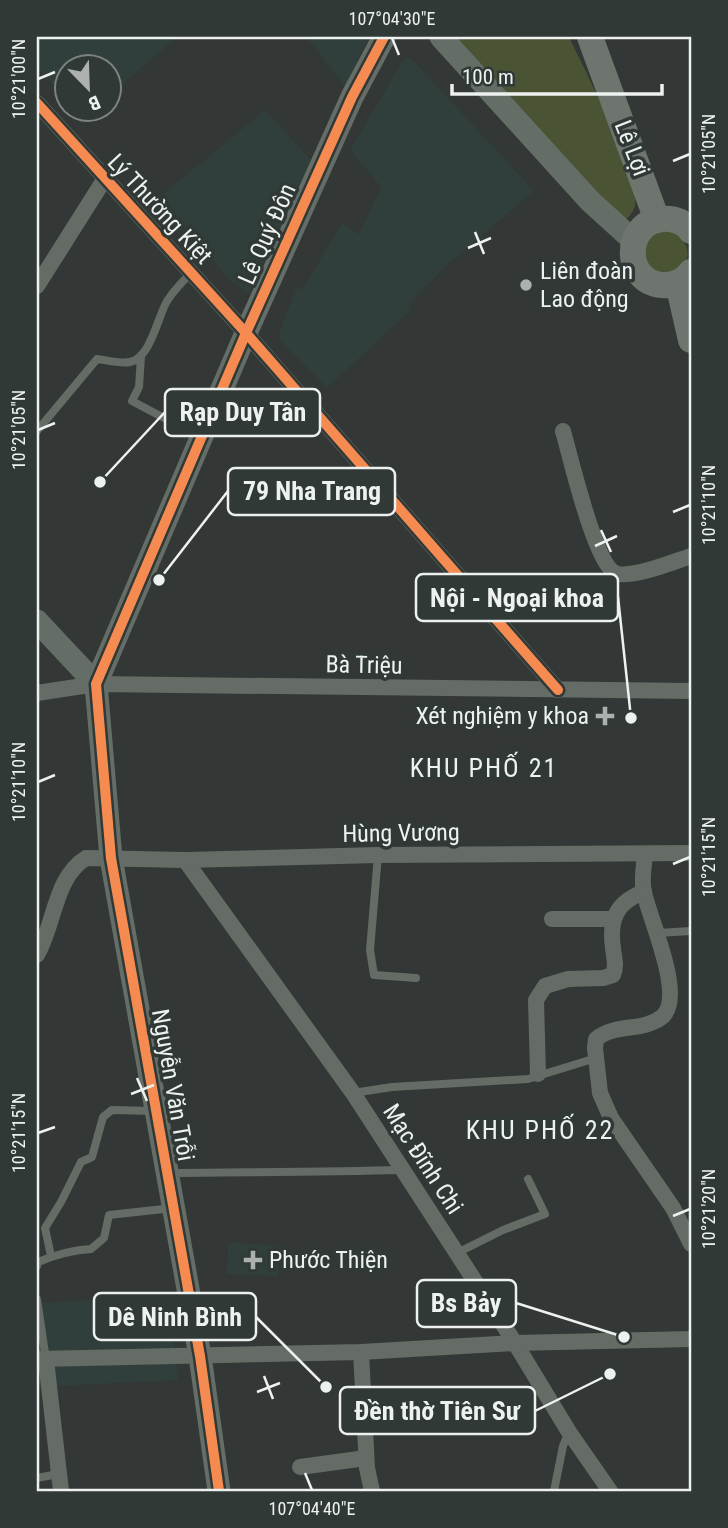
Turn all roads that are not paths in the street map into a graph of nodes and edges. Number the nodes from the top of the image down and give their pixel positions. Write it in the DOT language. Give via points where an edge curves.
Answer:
graph roads {
  1 [pos="384,37"];
  2 [pos="441,37"];
  3 [pos="590,37"];
  4 [pos="37,103"];
  5 [pos="104,180"];
  6 [pos="657,219"];
  7 [pos="691,231"];
  8 [pos="634,241"];
  9 [pos="191,273"];
  10 [pos="685,277"];
  11 [pos="37,286"];
  12 [pos="246,333"];
  13 [pos="691,340"];
  14 [pos="141,356"];
  15 [pos="37,431"];
  16 [pos="563,431"];
  17 [pos="201,438"];
  18 [pos="691,556"];
  19 [pos="37,621"];
  20 [pos="96,684"];
  21 [pos="558,690"];
  22 [pos="691,691"];
  23 [pos="37,693"];
  24 [pos="691,853"];
  25 [pos="645,854"];
  26 [pos="378,855"];
  27 [pos="111,858"];
  28 [pos="185,860"];
  29 [pos="644,892"];
  30 [pos="552,919"];
  31 [pos="612,919"];
  32 [pos="691,931"];
  33 [pos="658,933"];
  34 [pos="37,955"];
  35 [pos="416,978"];
  36 [pos="596,1058"];
  37 [pos="538,1074"];
  38 [pos="353,1093"];
  39 [pos="156,1111"];
  40 [pos="402,1170"];
  41 [pos="168,1173"];
  42 [pos="528,1179"];
  43 [pos="173,1208"];
  44 [pos="691,1244"];
  45 [pos="457,1253"];
  46 [pos="51,1256"];
  47 [pos="37,1266"];
  48 [pos="37,1299"];
  49 [pos="691,1339"];
  50 [pos="515,1343"];
  51 [pos="361,1352"];
  52 [pos="200,1356"];
  53 [pos="41,1359"];
  54 [pos="569,1432"];
  55 [pos="366,1458"];
  56 [pos="300,1467"];
  57 [pos="58,1474"];
  58 [pos="37,1478"];
  59 [pos="61,1491"];
  60 [pos="219,1491"];
  61 [pos="372,1491"];
  62 [pos="554,1491"];
  63 [pos="610,1491"];
  1 -- 12 [label="street, Lê Quý Đôn" via="352,97"];
  2 -- 8 [label="street" via="590,201"];
  3 -- 6 [label="main road, Lê Lợi"];
  4 -- 5 [label="street, Lý Thường Kiệt"];
  5 -- 9 [label="street, Lý Thường Kiệt"];
  5 -- 11 [label="street"];
  6 -- 7 [label="main road" via="679,221"];
  6 -- 8 [label="main road" via="639,231"];
  8 -- 10 [label="main road" via="633,263 647,280 668,285"];
  9 -- 12 [label="street, Lý Thường Kiệt"];
  9 -- 14 [label="lane" via="168,300"];
  10 -- 13 [label="main road"];
  12 -- 17 [label="street, Lê Quý Đôn"];
  12 -- 21 [label="street, Lý Thường Kiệt"];
  14 -- 15 [label="lane" via="129,363 97,359"];
  14 -- 17 [label="lane" via="139,387 132,401"];
  16 -- 18 [label="street" via="598,551 609,571 634,573"];
  17 -- 20 [label="street, Lê Quý Đôn"];
  19 -- 20 [label="street"];
  20 -- 21 [label="street, Bà Triệu"];
  20 -- 23 [label="street, Bà Triệu"];
  20 -- 27 [label="street, Nguyễn Văn Trỗi"];
  21 -- 22 [label="street, Bà Triệu"];
  24 -- 25 [label="street, Hùng Vương"];
  25 -- 26 [label="street, Hùng Vương"];
  25 -- 29 [label="street"];
  26 -- 28 [label="street, Hùng Vương"];
  26 -- 35 [label="lane" via="370,950 374,975"];
  27 -- 28 [label="street, Hùng Vương"];
  27 -- 34 [label="street, Hùng Vương" via="86,858 68,874"];
  27 -- 39 [label="street, Nguyễn Văn Trỗi"];
  28 -- 38 [label="street, Mạc Đĩnh Chi"];
  29 -- 31 [label="street" via="623,903"];
  29 -- 33 [label="street"];
  30 -- 31 [label="street"];
  31 -- 37 [label="street" via="613,975 545,986 537,1000"];
  32 -- 33 [label="lane"];
  33 -- 36 [label="street" via="668,975 667,1012 651,1023 603,1033 596,1039"];
  36 -- 37 [label="lane"];
  36 -- 44 [label="street" via="600,1093 611,1118 673,1208"];
  37 -- 38 [label="lane" via="528,1079"];
  38 -- 40 [label="street, Mạc Đĩnh Chi"];
  39 -- 41 [label="street, Nguyễn Văn Trỗi"];
  39 -- 46 [label="lane" via="112,1110 103,1117 92,1157 81,1162 45,1228"];
  40 -- 41 [label="lane"];
  40 -- 45 [label="street, Mạc Đĩnh Chi"];
  41 -- 43 [label="street, Nguyễn Văn Trỗi"];
  42 -- 45 [label="lane" via="545,1214"];
  43 -- 46 [label="lane" via="109,1215 104,1238 91,1250"];
  43 -- 52 [label="street, Nguyễn Văn Trỗi"];
  45 -- 50 [label="street, Mạc Đĩnh Chi"];
  46 -- 47 [label="lane"];
  48 -- 53 [label="lane"];
  49 -- 50 [label="street"];
  50 -- 51 [label="street"];
  50 -- 54 [label="street, Mạc Đĩnh Chi"];
  51 -- 52 [label="street"];
  51 -- 55 [label="street"];
  52 -- 53 [label="street"];
  52 -- 60 [label="street, Nguyễn Văn Trỗi"];
  53 -- 57 [label="street"];
  54 -- 62 [label="lane"];
  54 -- 63 [label="street, Mạc Đĩnh Chi"];
  55 -- 56 [label="street"];
  55 -- 61 [label="street"];
  57 -- 58 [label="lane"];
  57 -- 59 [label="street"];
}
